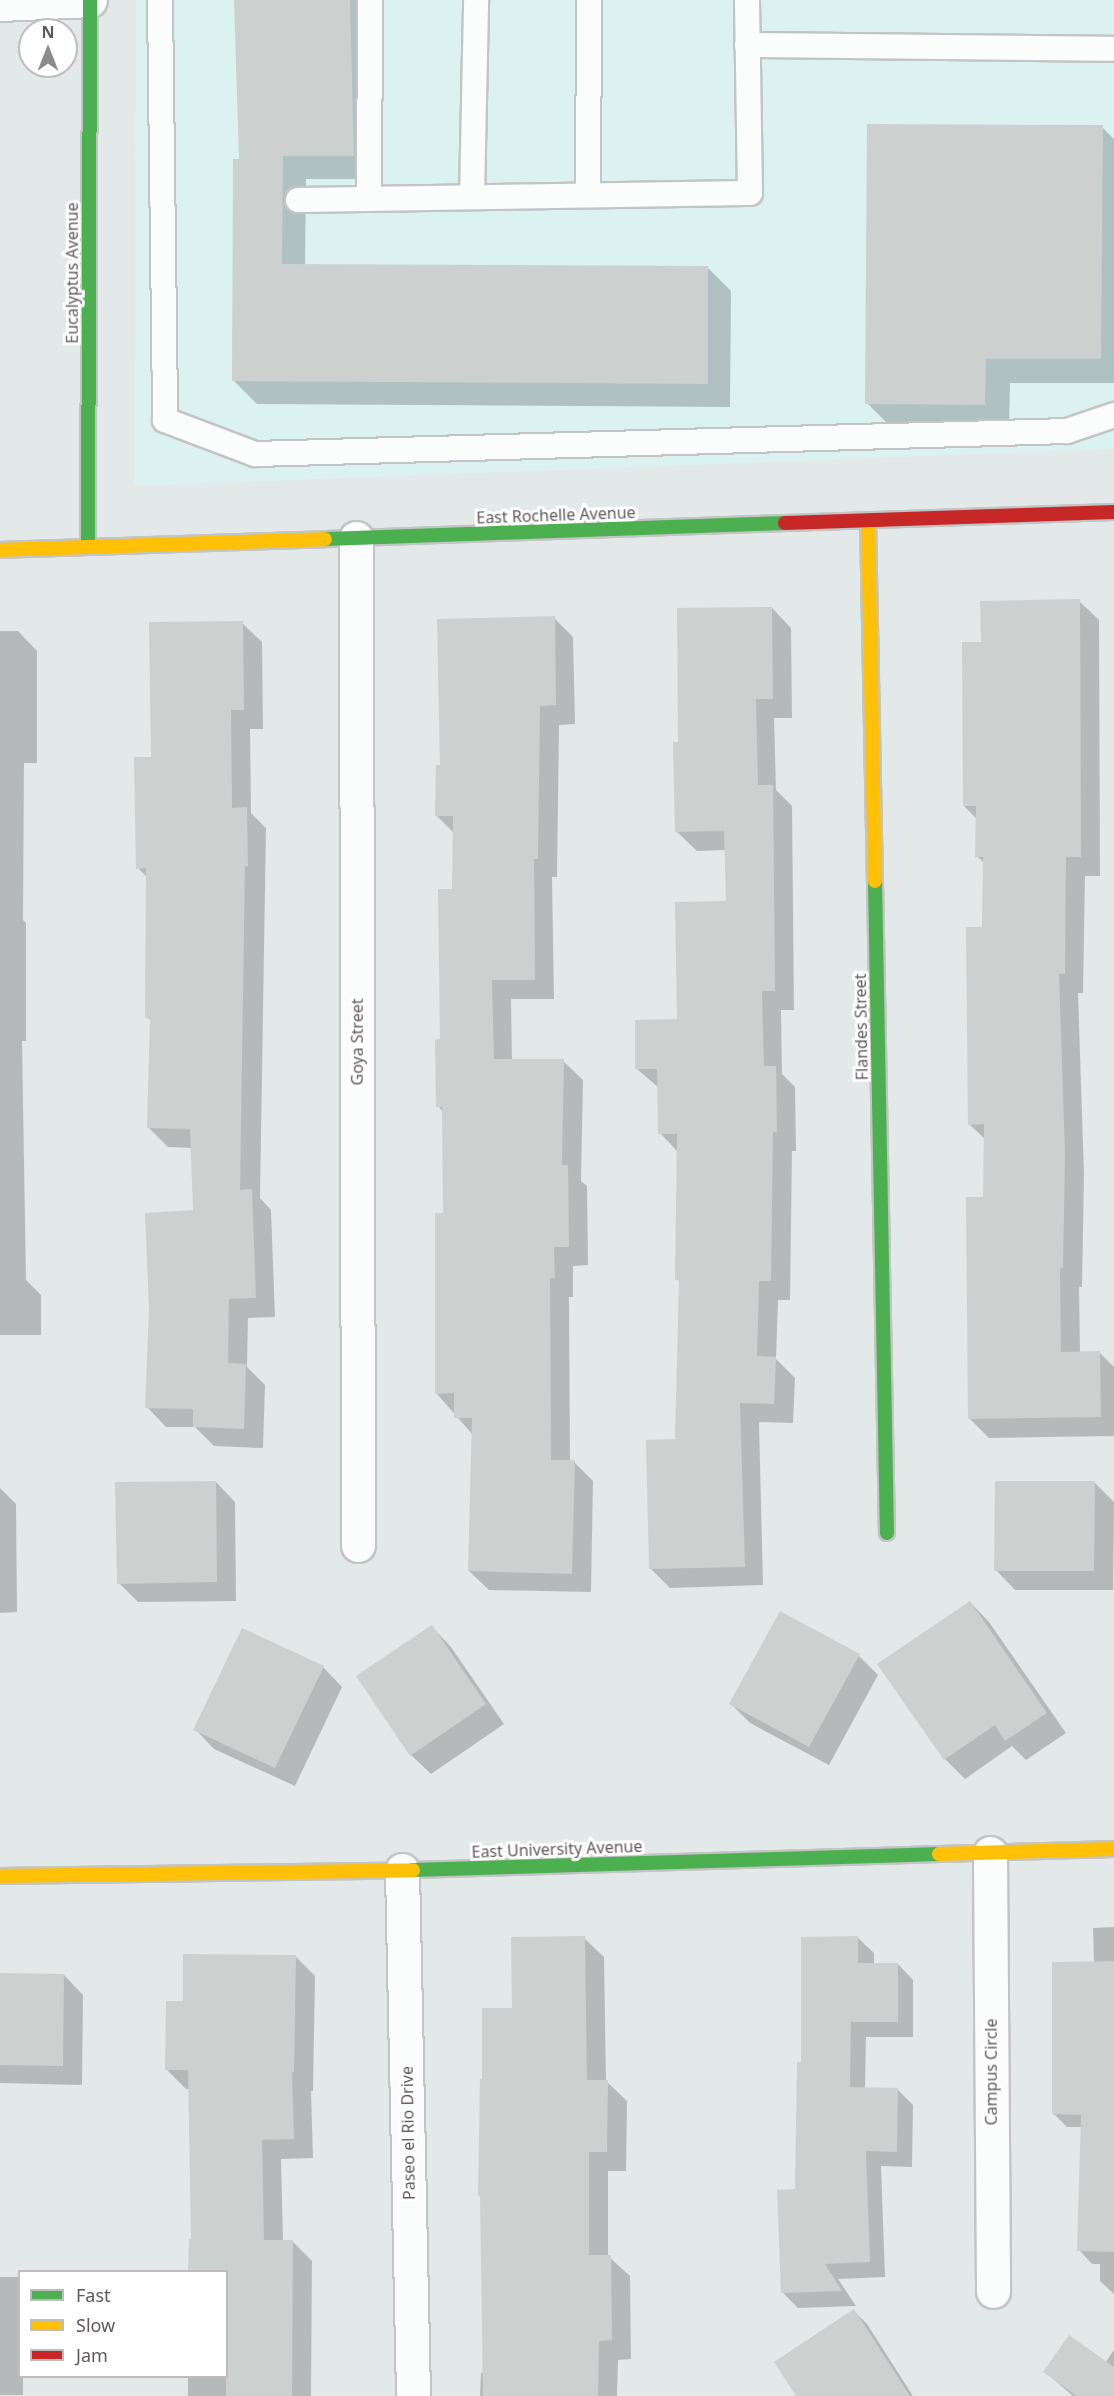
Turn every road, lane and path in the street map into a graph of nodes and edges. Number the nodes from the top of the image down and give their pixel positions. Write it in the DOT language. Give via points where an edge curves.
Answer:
graph roads {
  1 [pos="90,0"];
  2 [pos="160,0"];
  3 [pos="370,0"];
  4 [pos="476,0"];
  5 [pos="589,0"];
  6 [pos="747,0"];
  7 [pos="0,4"];
  8 [pos="747,45"];
  9 [pos="1114,49"];
  10 [pos="588,195"];
  11 [pos="472,197"];
  12 [pos="369,199"];
  13 [pos="298,200"];
  14 [pos="1114,415"];
  15 [pos="1114,513"];
  16 [pos="868,520"];
  17 [pos="356,538"];
  18 [pos="88,546"];
  19 [pos="0,550"];
  20 [pos="887,1533"];
  21 [pos="358,1545"];
  22 [pos="1114,1849"];
  23 [pos="990,1853"];
  24 [pos="402,1870"];
  25 [pos="0,1876"];
  26 [pos="993,2291"];
  27 [pos="413,2396"];
  1 -- 7 [label="street"];
  1 -- 18 [label="street, Eucalyptus Avenue"];
  2 -- 14 [label="lane" via="165,420 255,454 1067,431"];
  3 -- 12 [label="lane"];
  4 -- 11 [label="lane"];
  5 -- 10 [label="lane"];
  6 -- 8 [label="lane"];
  8 -- 9 [label="lane"];
  8 -- 10 [label="lane" via="750,193"];
  10 -- 11 [label="lane"];
  11 -- 12 [label="lane"];
  12 -- 13 [label="lane"];
  15 -- 16 [label="street, East Rochelle Avenue"];
  16 -- 17 [label="street, East Rochelle Avenue"];
  16 -- 20 [label="street, Flandes Street"];
  17 -- 18 [label="street, East Rochelle Avenue"];
  17 -- 21 [label="street, Goya Street"];
  18 -- 19 [label="street, East Rochelle Avenue"];
  22 -- 23 [label="street, East University Avenue"];
  23 -- 24 [label="street, East University Avenue"];
  23 -- 26 [label="street, Campus Circle"];
  24 -- 25 [label="street, East University Avenue"];
  24 -- 27 [label="street, Paseo el Rio Drive"];
}
